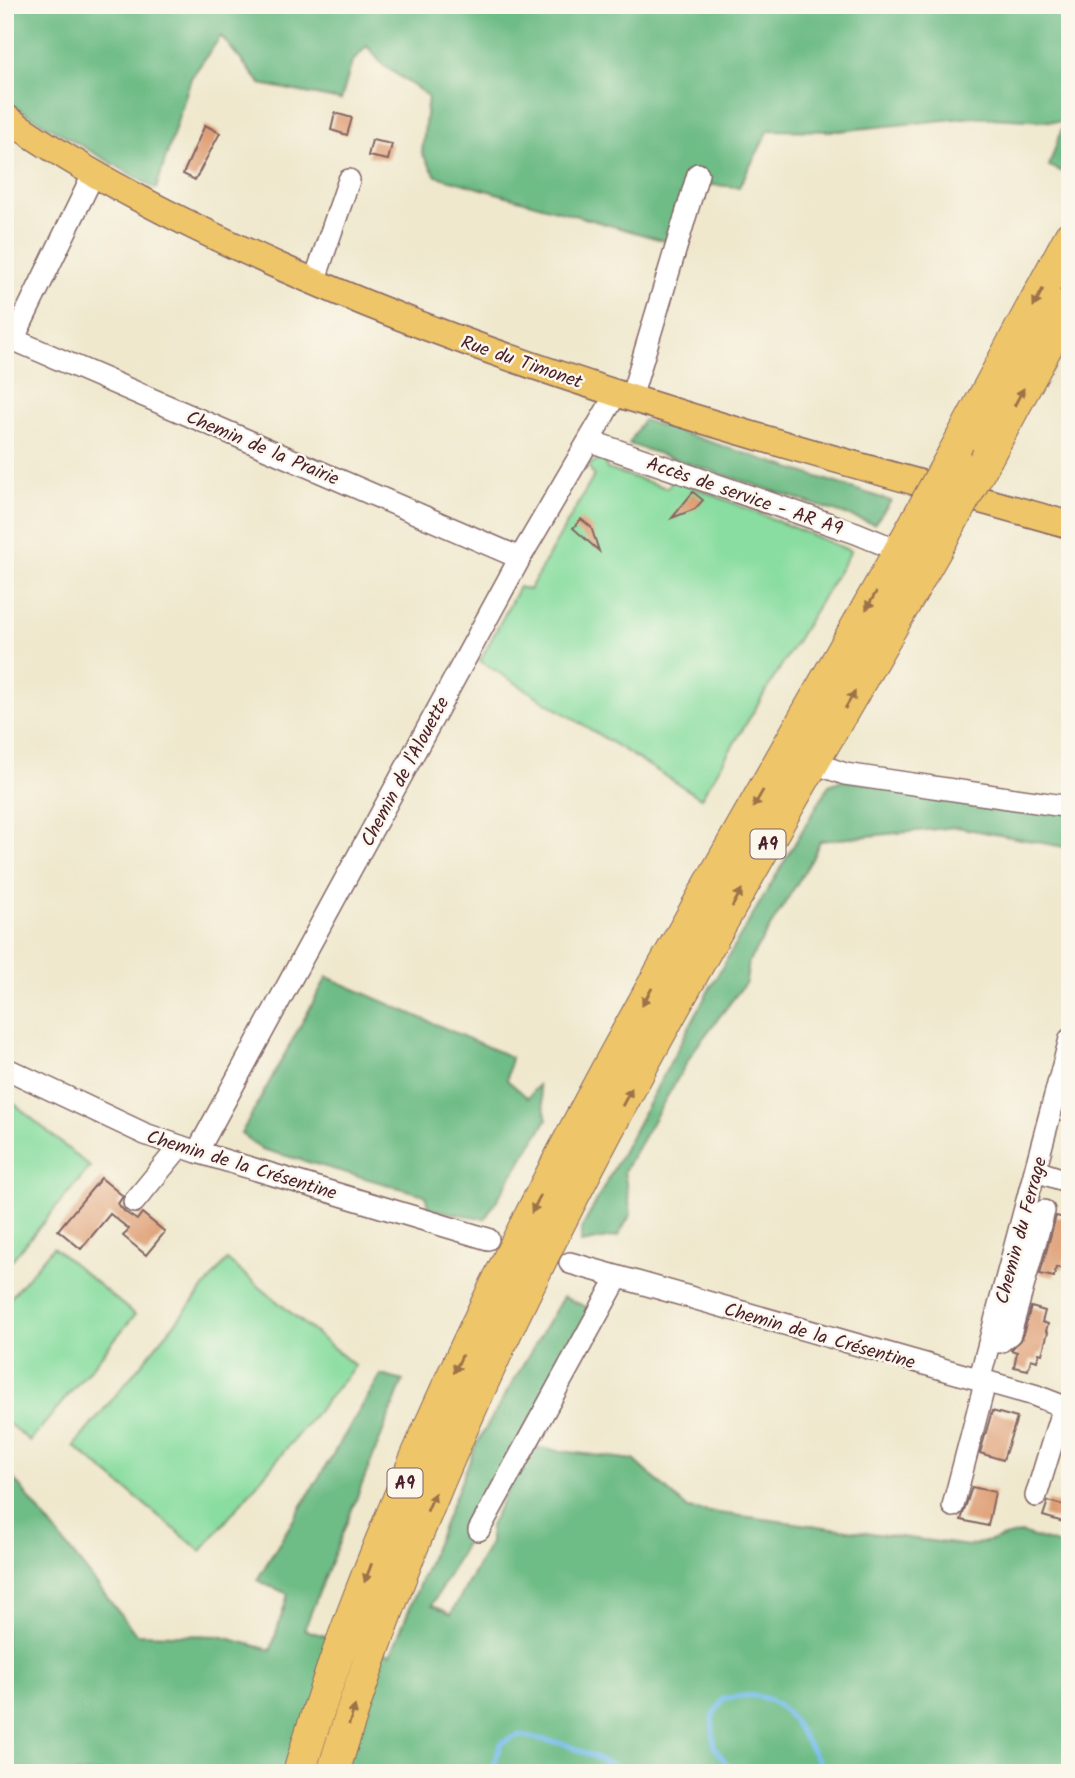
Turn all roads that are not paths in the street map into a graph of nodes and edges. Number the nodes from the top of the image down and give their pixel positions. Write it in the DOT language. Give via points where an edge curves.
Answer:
graph roads {
  1 [pos="5,117"];
  2 [pos="94,173"];
  3 [pos="698,174"];
  4 [pos="349,180"];
  5 [pos="1070,237"];
  6 [pos="314,282"];
  7 [pos="1070,303"];
  8 [pos="9,338"];
  9 [pos="623,396"];
  10 [pos="590,441"];
  11 [pos="931,526"];
  12 [pos="1070,526"];
  13 [pos="900,551"];
  14 [pos="520,558"];
  15 [pos="814,763"];
  16 [pos="1070,807"];
  17 [pos="1070,1039"];
  18 [pos="5,1068"];
  19 [pos="1064,1085"];
  20 [pos="189,1149"];
  21 [pos="1036,1171"];
  22 [pos="1070,1182"];
  23 [pos="134,1202"];
  24 [pos="1044,1210"];
  25 [pos="488,1239"];
  26 [pos="570,1263"];
  27 [pos="618,1277"];
  28 [pos="990,1341"];
  29 [pos="982,1382"];
  30 [pos="1067,1408"];
  31 [pos="1036,1496"];
  32 [pos="953,1506"];
  33 [pos="479,1530"];
  34 [pos="299,1773"];
  35 [pos="333,1773"];
  1 -- 2 [label="main road, Rue du Timonet"];
  2 -- 6 [label="main road, Rue du Timonet" via="183,222"];
  2 -- 8 [label="street"];
  3 -- 9 [label="street, Chemin de l'Alouette"];
  4 -- 6 [label="street"];
  5 -- 11 [label="highway, A9, one-way, bridge" via="954,453"];
  6 -- 9 [label="main road, Rue du Timonet" via="517,361"];
  11 -- 7 [label="highway, A9, one-way, bridge" via="987,457"];
  8 -- 14 [label="street, Chemin de la Prairie"];
  9 -- 10 [label="street, Chemin de l'Alouette"];
  9 -- 12 [label="main road, Rue du Timonet"];
  10 -- 13 [label="street, Accès de service - AR A9"];
  10 -- 14 [label="street, Chemin de l'Alouette"];
  11 -- 13 [label="highway, A9"];
  15 -- 11 [label="highway, A9, one-way"];
  13 -- 34 [label="highway, A9, one-way" via="659,974 526,1224 407,1479 333,1668"];
  14 -- 20 [label="street, Chemin de l'Alouette"];
  15 -- 16 [label="street" via="845,774"];
  35 -- 15 [label="highway, A9, one-way" via="426,1512 475,1399 595,1157"];
  17 -- 19 [label="street, Chemin du Ferrage"];
  18 -- 20 [label="street, Chemin de la Crésentine" via="145,1134"];
  19 -- 21 [label="street, Chemin du Ferrage"];
  20 -- 23 [label="street, Chemin de l'Alouette"];
  20 -- 25 [label="street, Chemin de la Crésentine"];
  21 -- 22 [label="street"];
  21 -- 28 [label="street, Chemin du Ferrage"];
  24 -- 28 [label="street" via="1010,1334 1000,1342"];
  26 -- 27 [label="street, Chemin de la Crésentine"];
  27 -- 29 [label="street, Chemin de la Crésentine"];
  27 -- 33 [label="street"];
  28 -- 29 [label="street, Chemin du Ferrage"];
  29 -- 30 [label="street, Chemin de la Crésentine"];
  29 -- 32 [label="street, Chemin du Ferrage"];
  30 -- 31 [label="street"];
}
